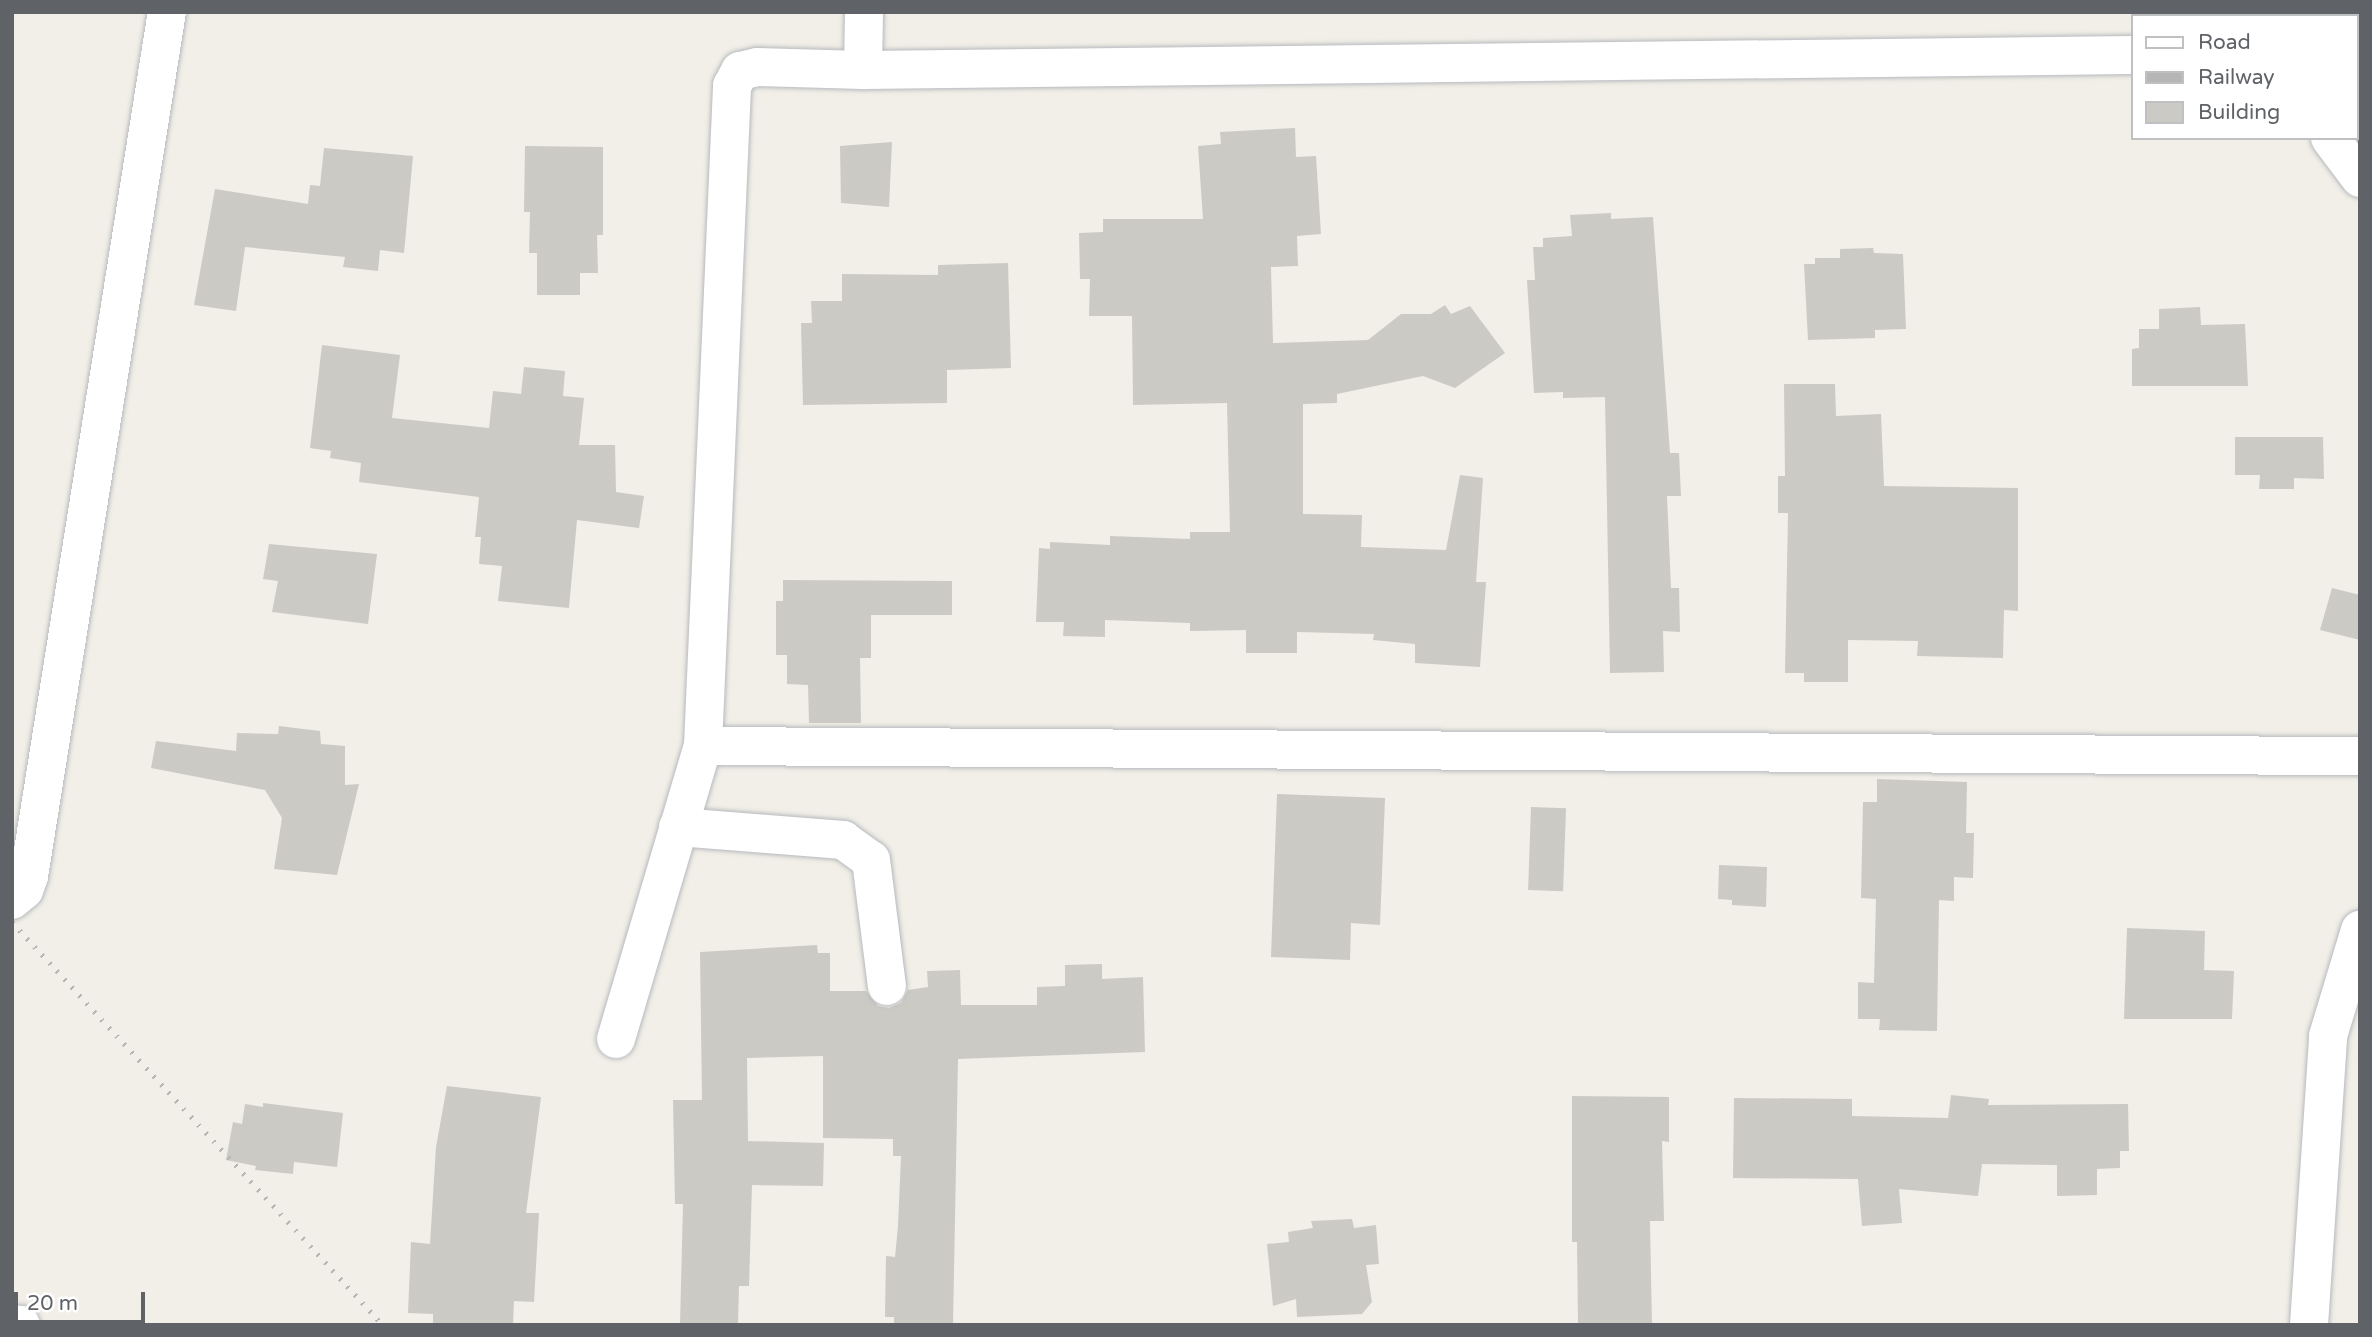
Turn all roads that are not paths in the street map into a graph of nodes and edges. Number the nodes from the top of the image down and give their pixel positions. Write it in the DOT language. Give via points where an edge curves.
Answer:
graph roads {
  1 [pos="167,12"];
  2 [pos="864,12"];
  3 [pos="2130,55"];
  4 [pos="863,70"];
  5 [pos="2332,140"];
  6 [pos="2360,178"];
  7 [pos="702,746"];
  8 [pos="2360,757"];
  9 [pos="678,827"];
  10 [pos="12,900"];
  11 [pos="2360,930"];
  12 [pos="887,986"];
  13 [pos="616,1039"];
  14 [pos="12,1324"];
  15 [pos="21,1325"];
  16 [pos="2309,1325"];
  1 -- 10 [label="street" via="29,876 24,890"];
  2 -- 4 [label="street"];
  3 -- 4 [label="street"];
  4 -- 7 [label="street" via="757,67 740,72 732,86"];
  5 -- 6 [label="street"];
  7 -- 8 [label="street"];
  7 -- 9 [label="street"];
  9 -- 12 [label="street" via="843,840 872,860"];
  9 -- 13 [label="street"];
  11 -- 16 [label="street" via="2328,1036"];
  14 -- 15 [label="street"];
}
